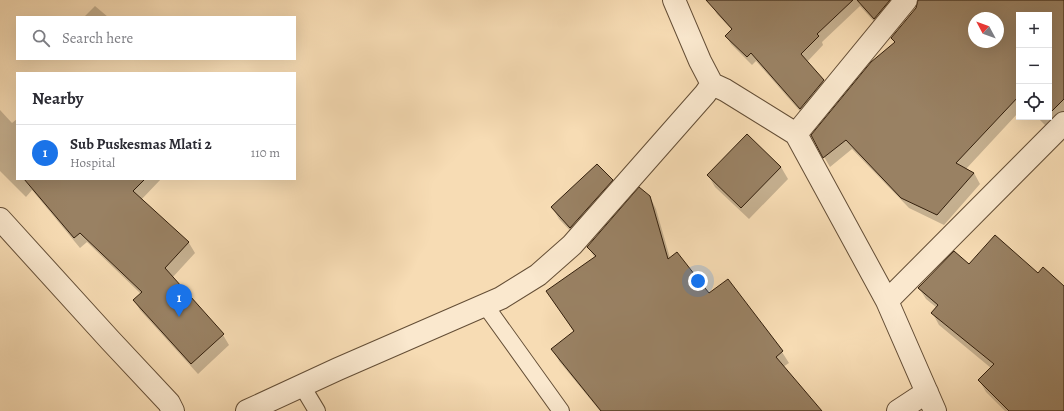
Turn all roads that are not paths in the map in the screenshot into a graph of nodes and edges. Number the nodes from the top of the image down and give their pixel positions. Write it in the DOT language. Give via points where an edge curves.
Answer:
graph roads {
  1 [pos="674,0"];
  2 [pos="906,0"];
  3 [pos="712,84"];
  4 [pos="1064,123"];
  5 [pos="796,134"];
  6 [pos="0,219"];
  7 [pos="887,301"];
  8 [pos="485,306"];
  9 [pos="302,386"];
  10 [pos="931,401"];
  11 [pos="173,411"];
  12 [pos="247,411"];
  13 [pos="317,411"];
  14 [pos="560,411"];
  15 [pos="898,411"];
  1 -- 3 [label="street"];
  2 -- 5 [label="street"];
  3 -- 5 [label="street" via="726,90"];
  3 -- 8 [label="street" via="572,245 538,275"];
  4 -- 7 [label="street"];
  5 -- 7 [label="street"];
  6 -- 11 [label="street" via="169,403"];
  7 -- 10 [label="street"];
  8 -- 9 [label="street"];
  8 -- 14 [label="lane"];
  9 -- 12 [label="street"];
  9 -- 13 [label="lane"];
  10 -- 15 [label="street"];
}
